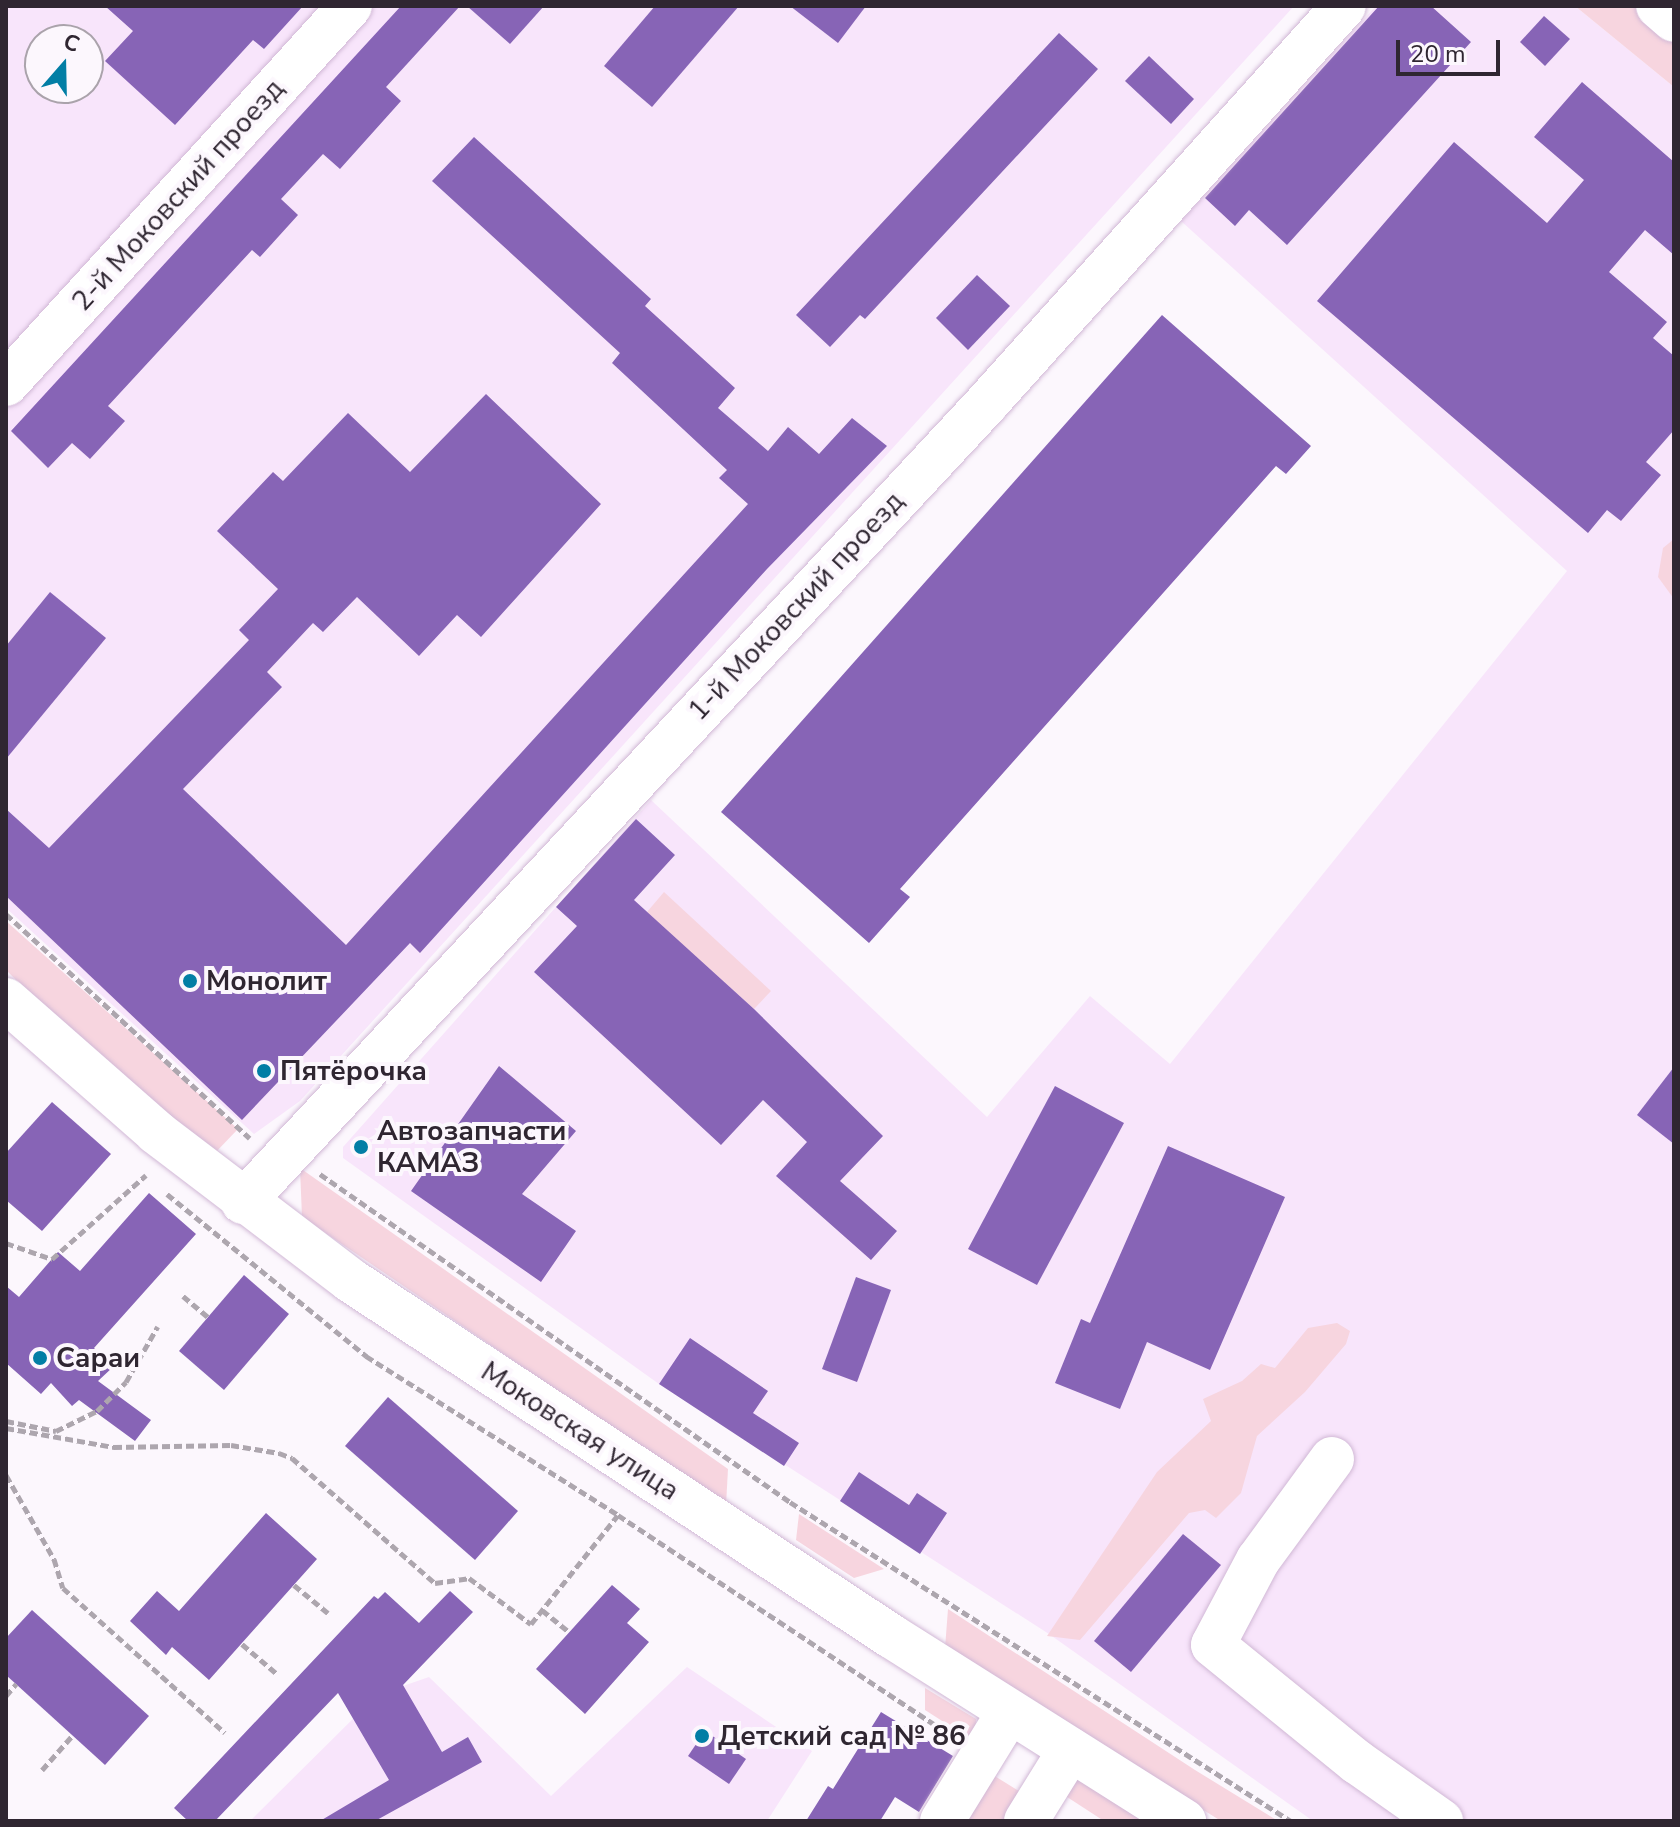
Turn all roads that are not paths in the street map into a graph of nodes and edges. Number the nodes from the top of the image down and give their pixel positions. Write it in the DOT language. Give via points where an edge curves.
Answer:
graph roads {
  1 [pos="350,6"];
  2 [pos="1344,6"];
  3 [pos="1658,6"];
  4 [pos="1674,20"];
  5 [pos="6,384"];
  6 [pos="6,1000"];
  7 [pos="243,1202"];
  8 [pos="1332,1459"];
  9 [pos="1009,1712"];
  10 [pos="1070,1750"];
  11 [pos="942,1821"];
  12 [pos="1026,1821"];
  13 [pos="1184,1821"];
  14 [pos="1441,1821"];
  1 -- 5 [label="street, 2-й Моковский проезд"];
  2 -- 7 [label="street, 1-й Моковский проезд" via="986,404"];
  3 -- 4 [label="street"];
  6 -- 7 [label="street, Моковская улица"];
  7 -- 9 [label="street, Моковская улица" via="350,1280"];
  8 -- 14 [label="street" via="1258,1560 1213,1645 1357,1762"];
  9 -- 10 [label="street, Моковская улица"];
  9 -- 11 [label="street"];
  10 -- 12 [label="street"];
  10 -- 13 [label="street, Моковская улица"];
}
